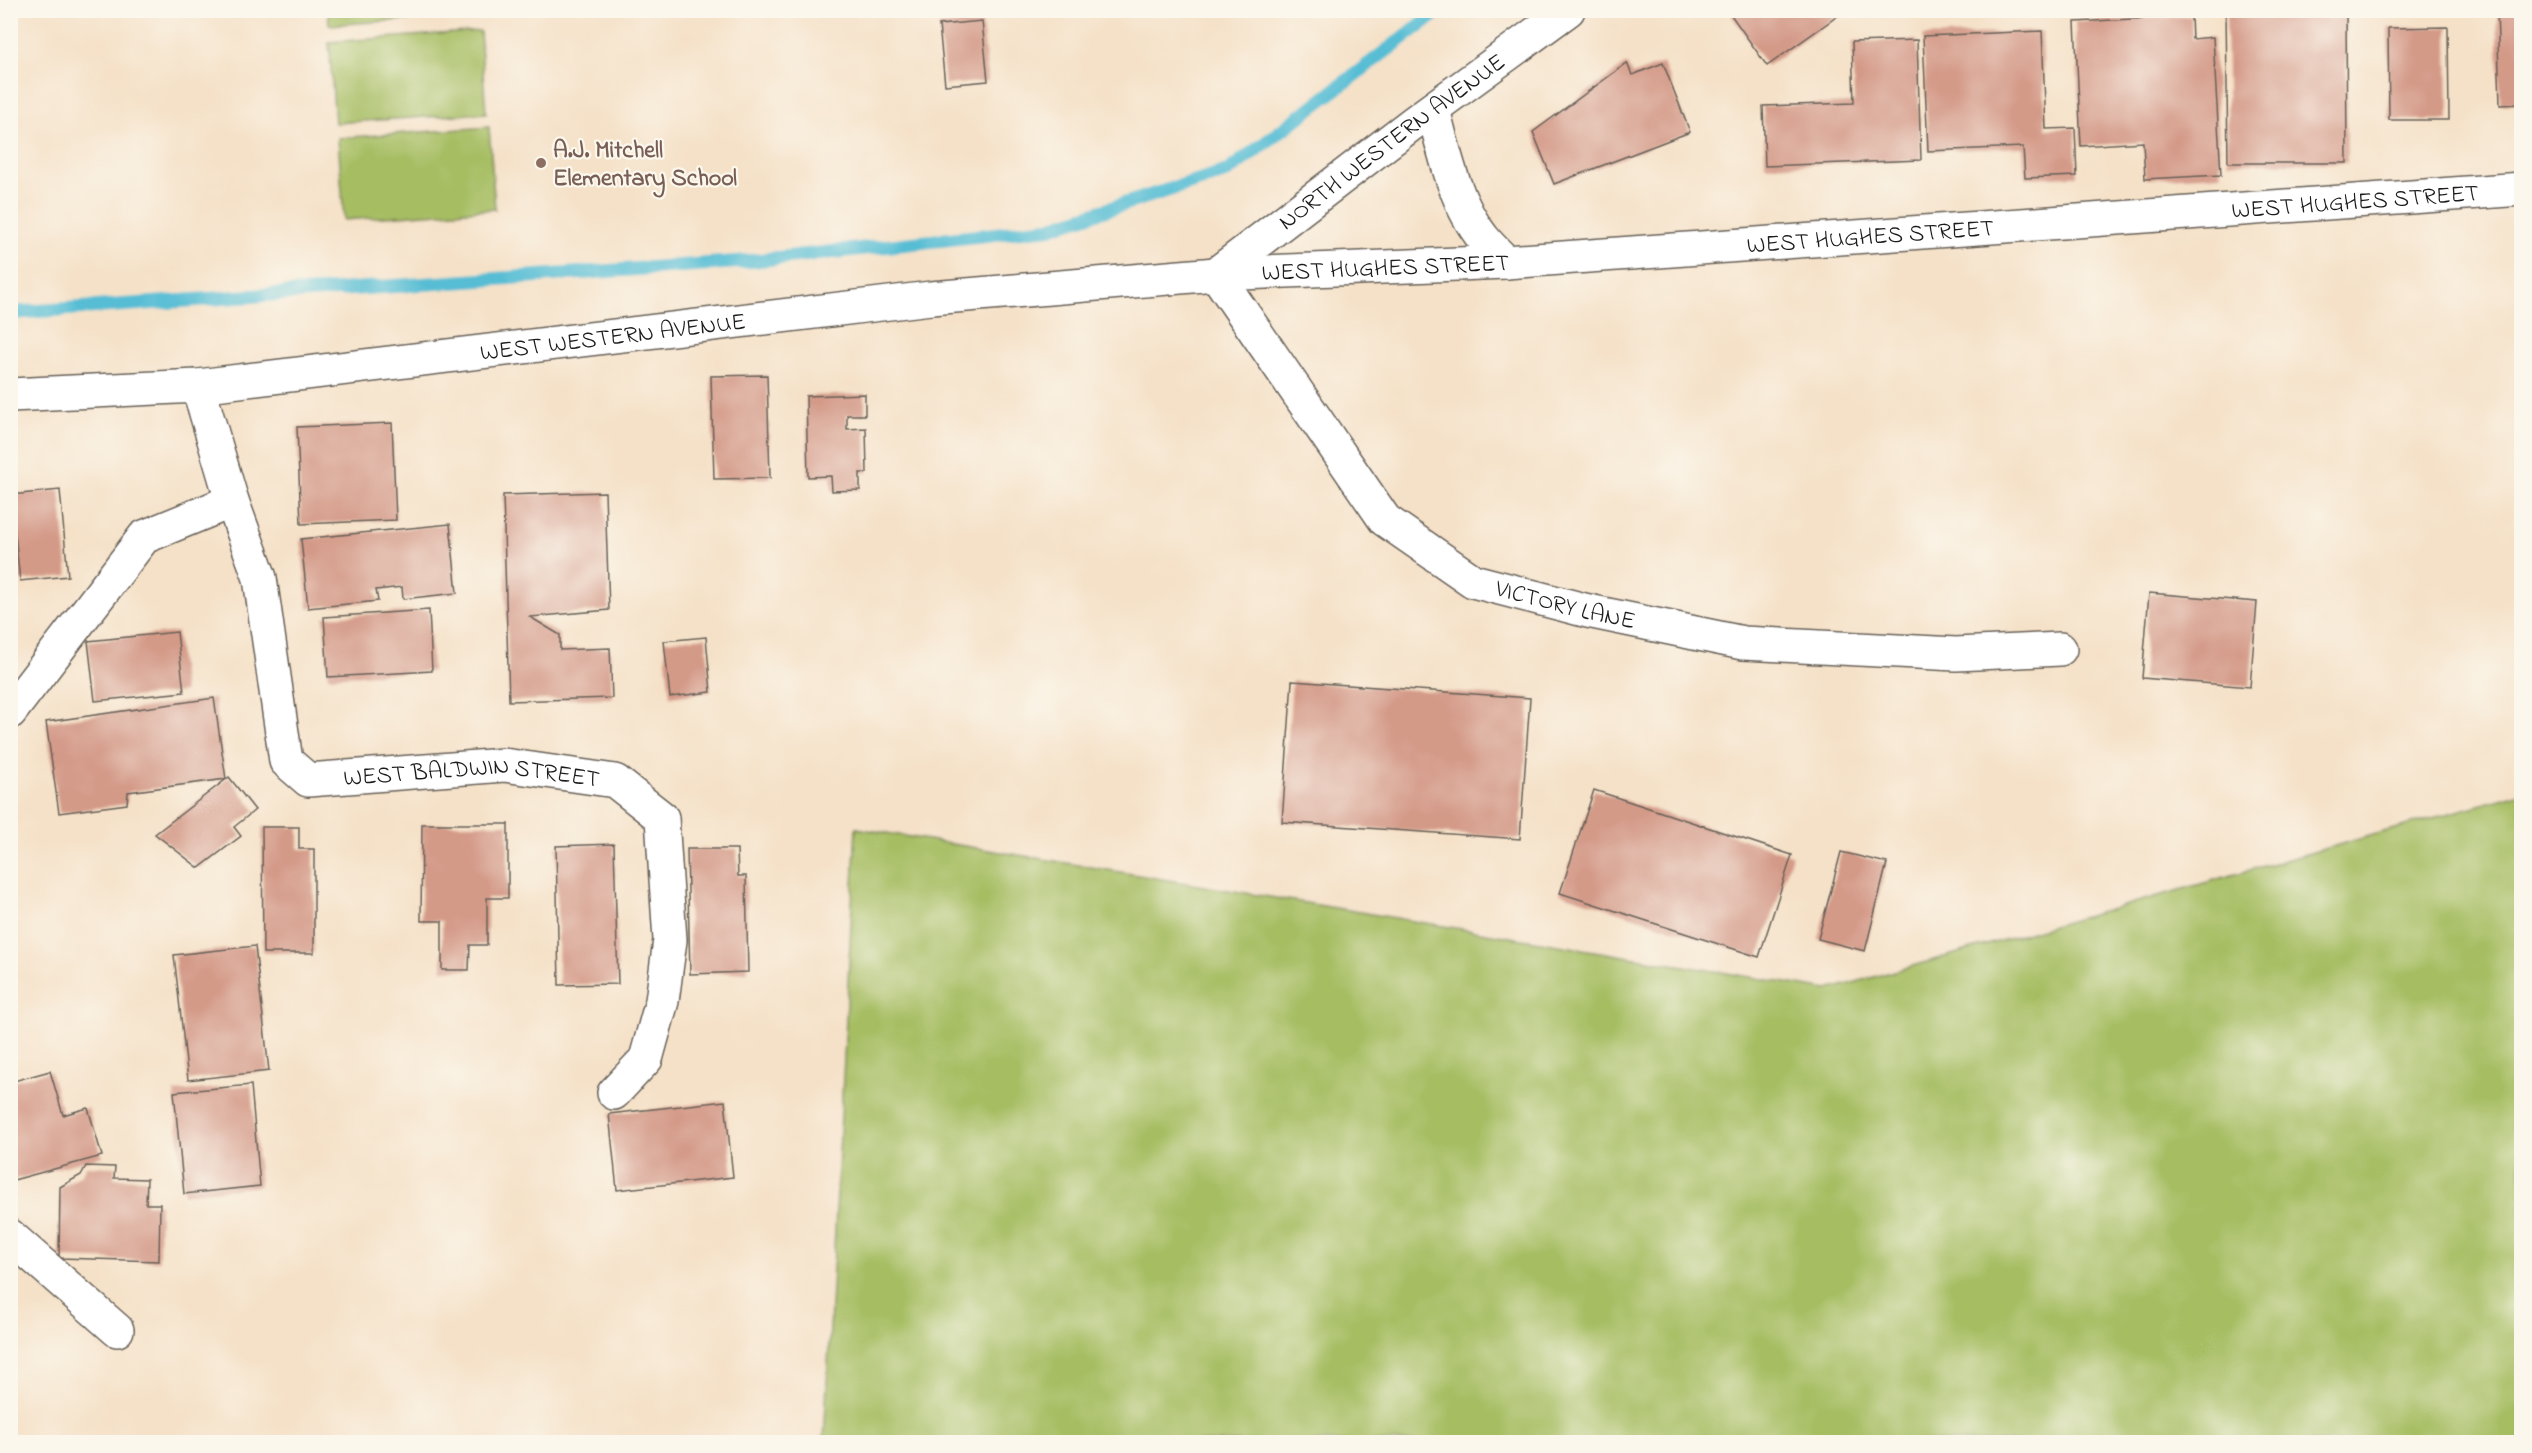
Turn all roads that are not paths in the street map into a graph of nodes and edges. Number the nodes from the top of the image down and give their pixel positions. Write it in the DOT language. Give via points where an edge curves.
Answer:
graph roads {
  1 [pos="1568,10"];
  2 [pos="1433,109"];
  3 [pos="2522,189"];
  4 [pos="1506,262"];
  5 [pos="1216,274"];
  6 [pos="198,386"];
  7 [pos="10,395"];
  8 [pos="231,501"];
  9 [pos="2060,649"];
  10 [pos="10,712"];
  11 [pos="614,1093"];
  12 [pos="10,1236"];
  13 [pos="117,1330"];
  1 -- 2 [label="street, NORTH WESTERN AVENUE"];
  2 -- 4 [label="street" via="1464,206 1482,238"];
  2 -- 5 [label="street, NORTH WESTERN AVENUE"];
  3 -- 4 [label="street, WEST HUGHES STREET"];
  4 -- 5 [label="street, WEST HUGHES STREET"];
  5 -- 6 [label="street, WEST WESTERN AVENUE" via="931,298"];
  5 -- 9 [label="street, VICTORY LANE" via="1385,520 1473,581 1588,611 1743,643 1956,654"];
  6 -- 7 [label="street, WEST WESTERN AVENUE"];
  6 -- 8 [label="street, WEST BALDWIN STREET"];
  8 -- 10 [label="street" via="144,537"];
  8 -- 11 [label="street, WEST BALDWIN STREET" via="261,578 286,761 308,780 504,765 615,781 662,818 670,940 662,1001 646,1059"];
  12 -- 13 [label="street"];
}
